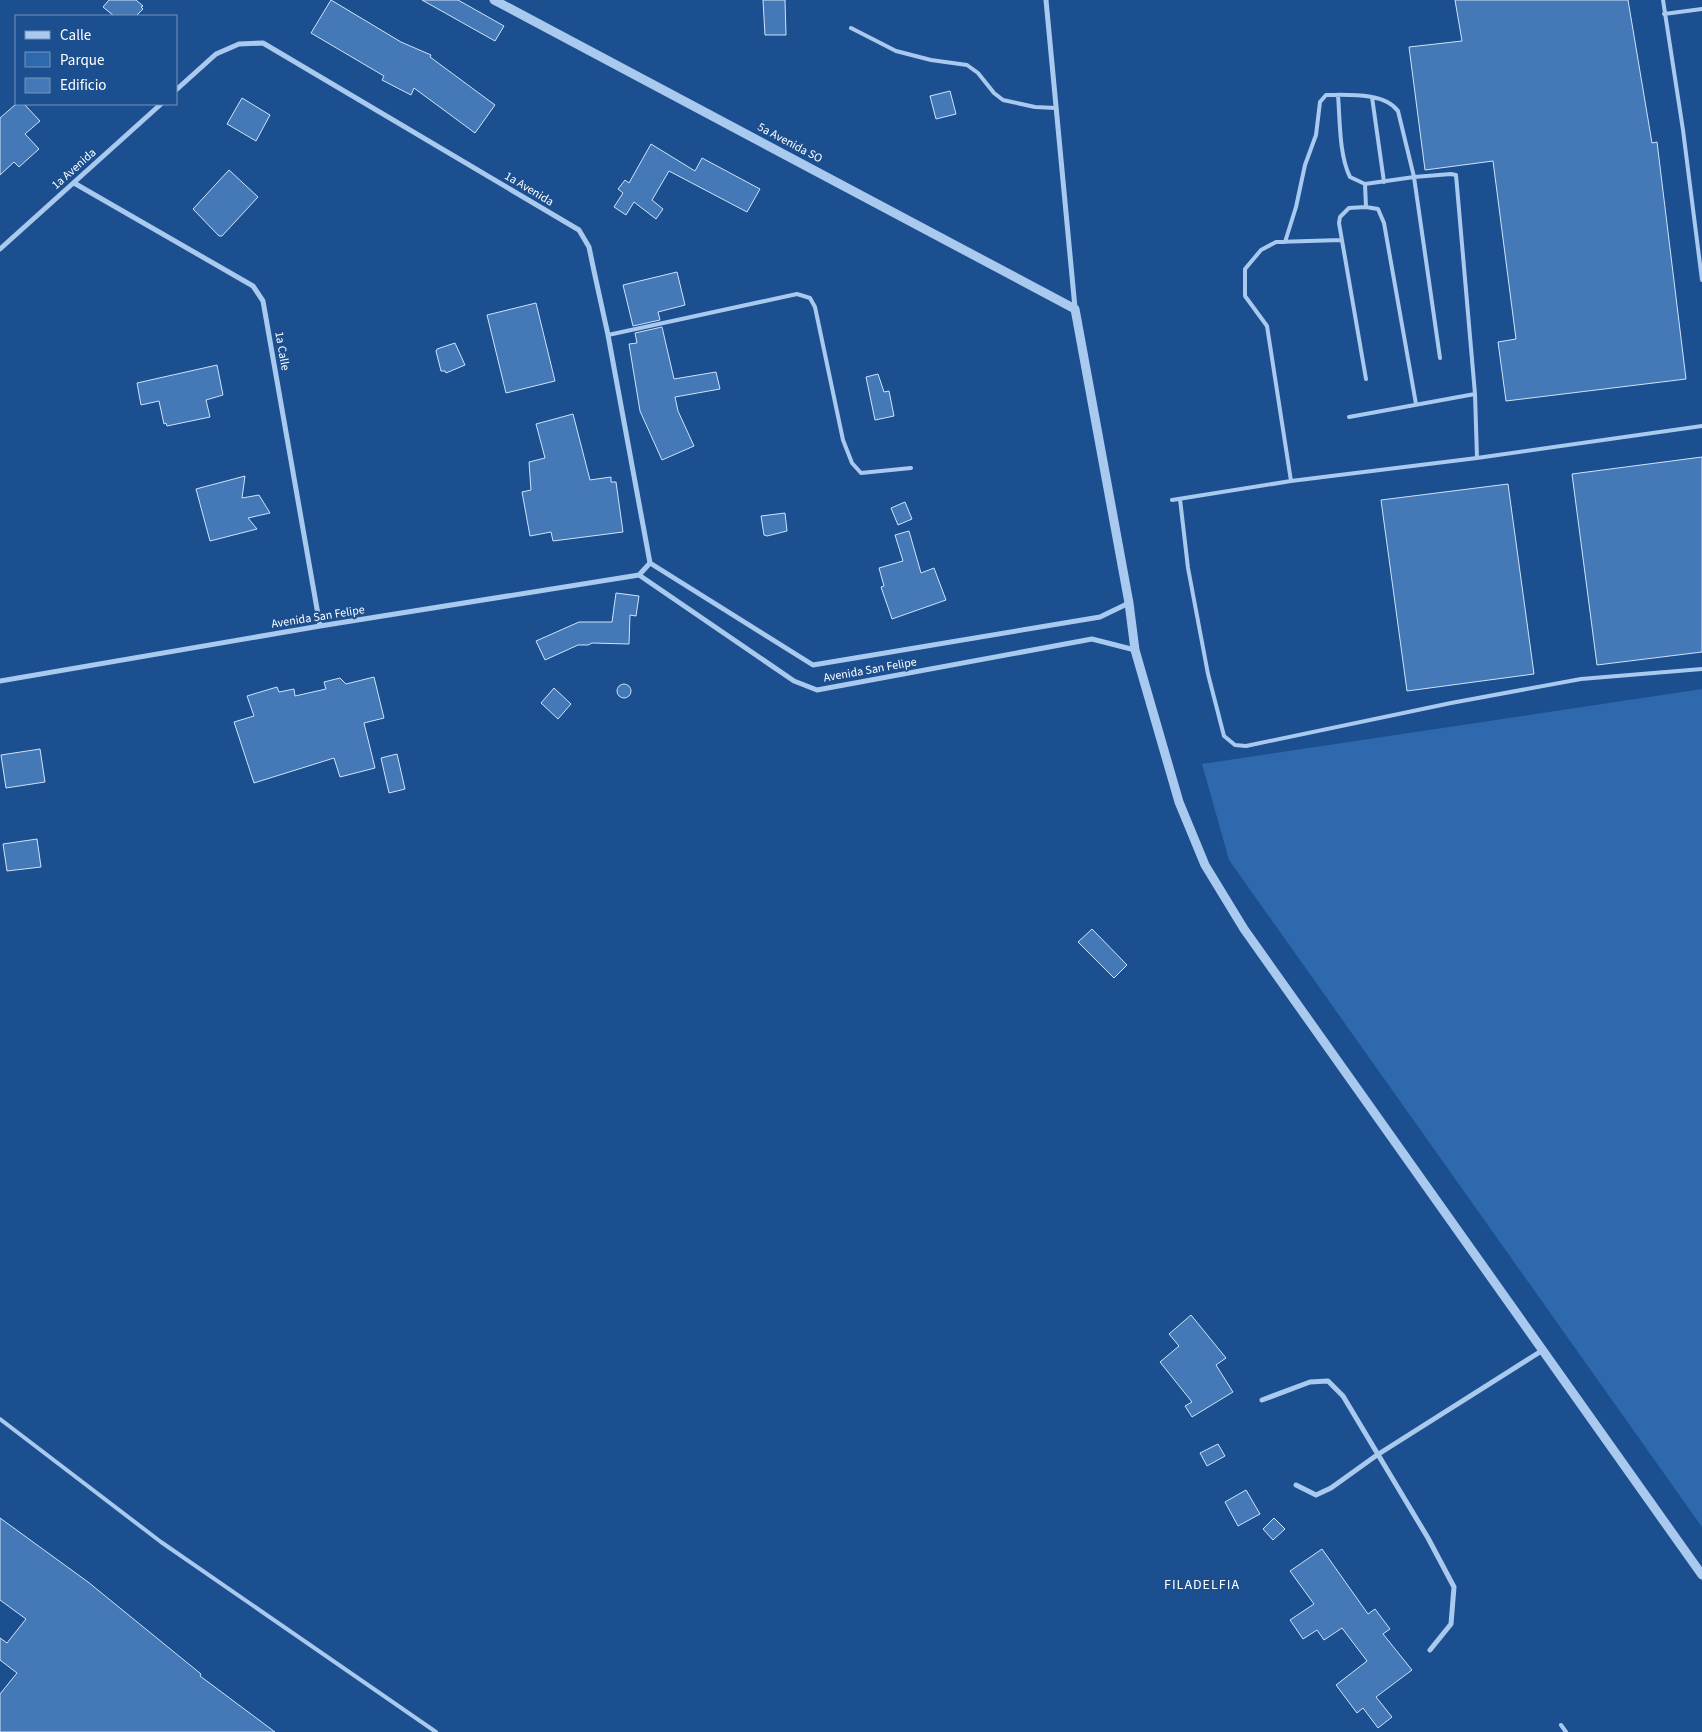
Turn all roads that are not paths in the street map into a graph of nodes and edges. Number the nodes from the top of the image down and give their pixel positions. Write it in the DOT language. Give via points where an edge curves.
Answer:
graph roads {
  1 [pos="494,0"];
  2 [pos="1046,0"];
  3 [pos="1663,0"];
  4 [pos="1702,9"];
  5 [pos="1664,14"];
  6 [pos="851,28"];
  7 [pos="178,88"];
  8 [pos="1338,95"];
  9 [pos="1372,97"];
  10 [pos="160,105"];
  11 [pos="1056,108"];
  12 [pos="1414,177"];
  13 [pos="1384,182"];
  14 [pos="74,183"];
  15 [pos="1366,184"];
  16 [pos="1366,207"];
  17 [pos="1341,240"];
  18 [pos="1285,242"];
  19 [pos="0,249"];
  20 [pos="1702,280"];
  21 [pos="1075,309"];
  22 [pos="608,335"];
  23 [pos="1440,358"];
  24 [pos="1366,379"];
  25 [pos="1475,394"];
  26 [pos="1416,404"];
  27 [pos="1349,417"];
  28 [pos="1702,426"];
  29 [pos="1477,458"];
  30 [pos="912,468"];
  31 [pos="1291,482"];
  32 [pos="1180,499"];
  33 [pos="1172,500"];
  34 [pos="650,564"];
  35 [pos="640,575"];
  36 [pos="1129,603"];
  37 [pos="320,626"];
  38 [pos="1136,650"];
  39 [pos="1702,669"];
  40 [pos="0,681"];
  41 [pos="1543,1350"];
  42 [pos="1262,1400"];
  43 [pos="0,1419"];
  44 [pos="1377,1455"];
  45 [pos="1296,1485"];
  46 [pos="1702,1575"];
  47 [pos="1430,1650"];
  48 [pos="1561,1725"];
  49 [pos="436,1732"];
  50 [pos="1566,1732"];
  1 -- 21 [label="street, 5a Avenida SO"];
  2 -- 11 [label="street"];
  3 -- 5 [label="lane"];
  4 -- 5 [label="lane"];
  5 -- 20 [label="lane"];
  6 -- 11 [label="lane" via="896,51 966,65 1003,100"];
  7 -- 22 [label="street, 1a Avenida" via="216,54 239,44 263,43 579,230 589,247"];
  8 -- 9 [label="lane"];
  8 -- 15 [label="lane" via="1346,170 1350,177"];
  8 -- 18 [label="lane" via="1326,94 1320,102 1316,135"];
  9 -- 12 [label="lane" via="1393,104 1398,111"];
  9 -- 13 [label="lane"];
  10 -- 14 [label="street, 1a Avenida"];
  11 -- 21 [label="street"];
  12 -- 13 [label="lane"];
  12 -- 23 [label="lane"];
  12 -- 25 [label="lane" via="1456,175"];
  13 -- 15 [label="lane"];
  14 -- 19 [label="street, 1a Avenida"];
  14 -- 37 [label="street, 1a Calle" via="253,286 263,301"];
  15 -- 16 [label="lane"];
  16 -- 17 [label="lane" via="1349,208 1340,217"];
  16 -- 26 [label="lane" via="1378,209 1384,223"];
  17 -- 18 [label="lane"];
  17 -- 24 [label="lane"];
  18 -- 31 [label="lane" via="1276,242 1261,250 1245,269 1245,296 1267,326"];
  21 -- 36 [label="street"];
  22 -- 30 [label="lane" via="797,294 810,298 815,307 843,440 852,463 861,473"];
  22 -- 34 [label="street, 1a Avenida"];
  25 -- 26 [label="lane"];
  25 -- 29 [label="lane"];
  26 -- 27 [label="lane"];
  28 -- 29 [label="lane"];
  29 -- 31 [label="lane"];
  31 -- 32 [label="lane"];
  32 -- 33 [label="lane"];
  32 -- 39 [label="lane" via="1188,568 1208,674 1224,736 1235,745 1253,745 1580,679"];
  34 -- 35 [label="street"];
  34 -- 36 [label="street, Avenida San Felipe" via="813,665 1100,618"];
  35 -- 37 [label="street, Avenida San Felipe"];
  35 -- 38 [label="street, Avenida San Felipe" via="794,681 817,690 1092,640"];
  36 -- 38 [label="street"];
  37 -- 40 [label="street, Avenida San Felipe"];
  38 -- 41 [label="street" via="1179,802 1205,865 1244,929"];
  41 -- 44 [label="street"];
  41 -- 46 [label="street"];
  42 -- 44 [label="street" via="1310,1382 1328,1381 1343,1396"];
  43 -- 49 [label="lane" via="161,1542"];
  44 -- 45 [label="street" via="1316,1495"];
  44 -- 47 [label="street" via="1454,1587 1451,1624"];
  48 -- 50 [label="lane"];
}
